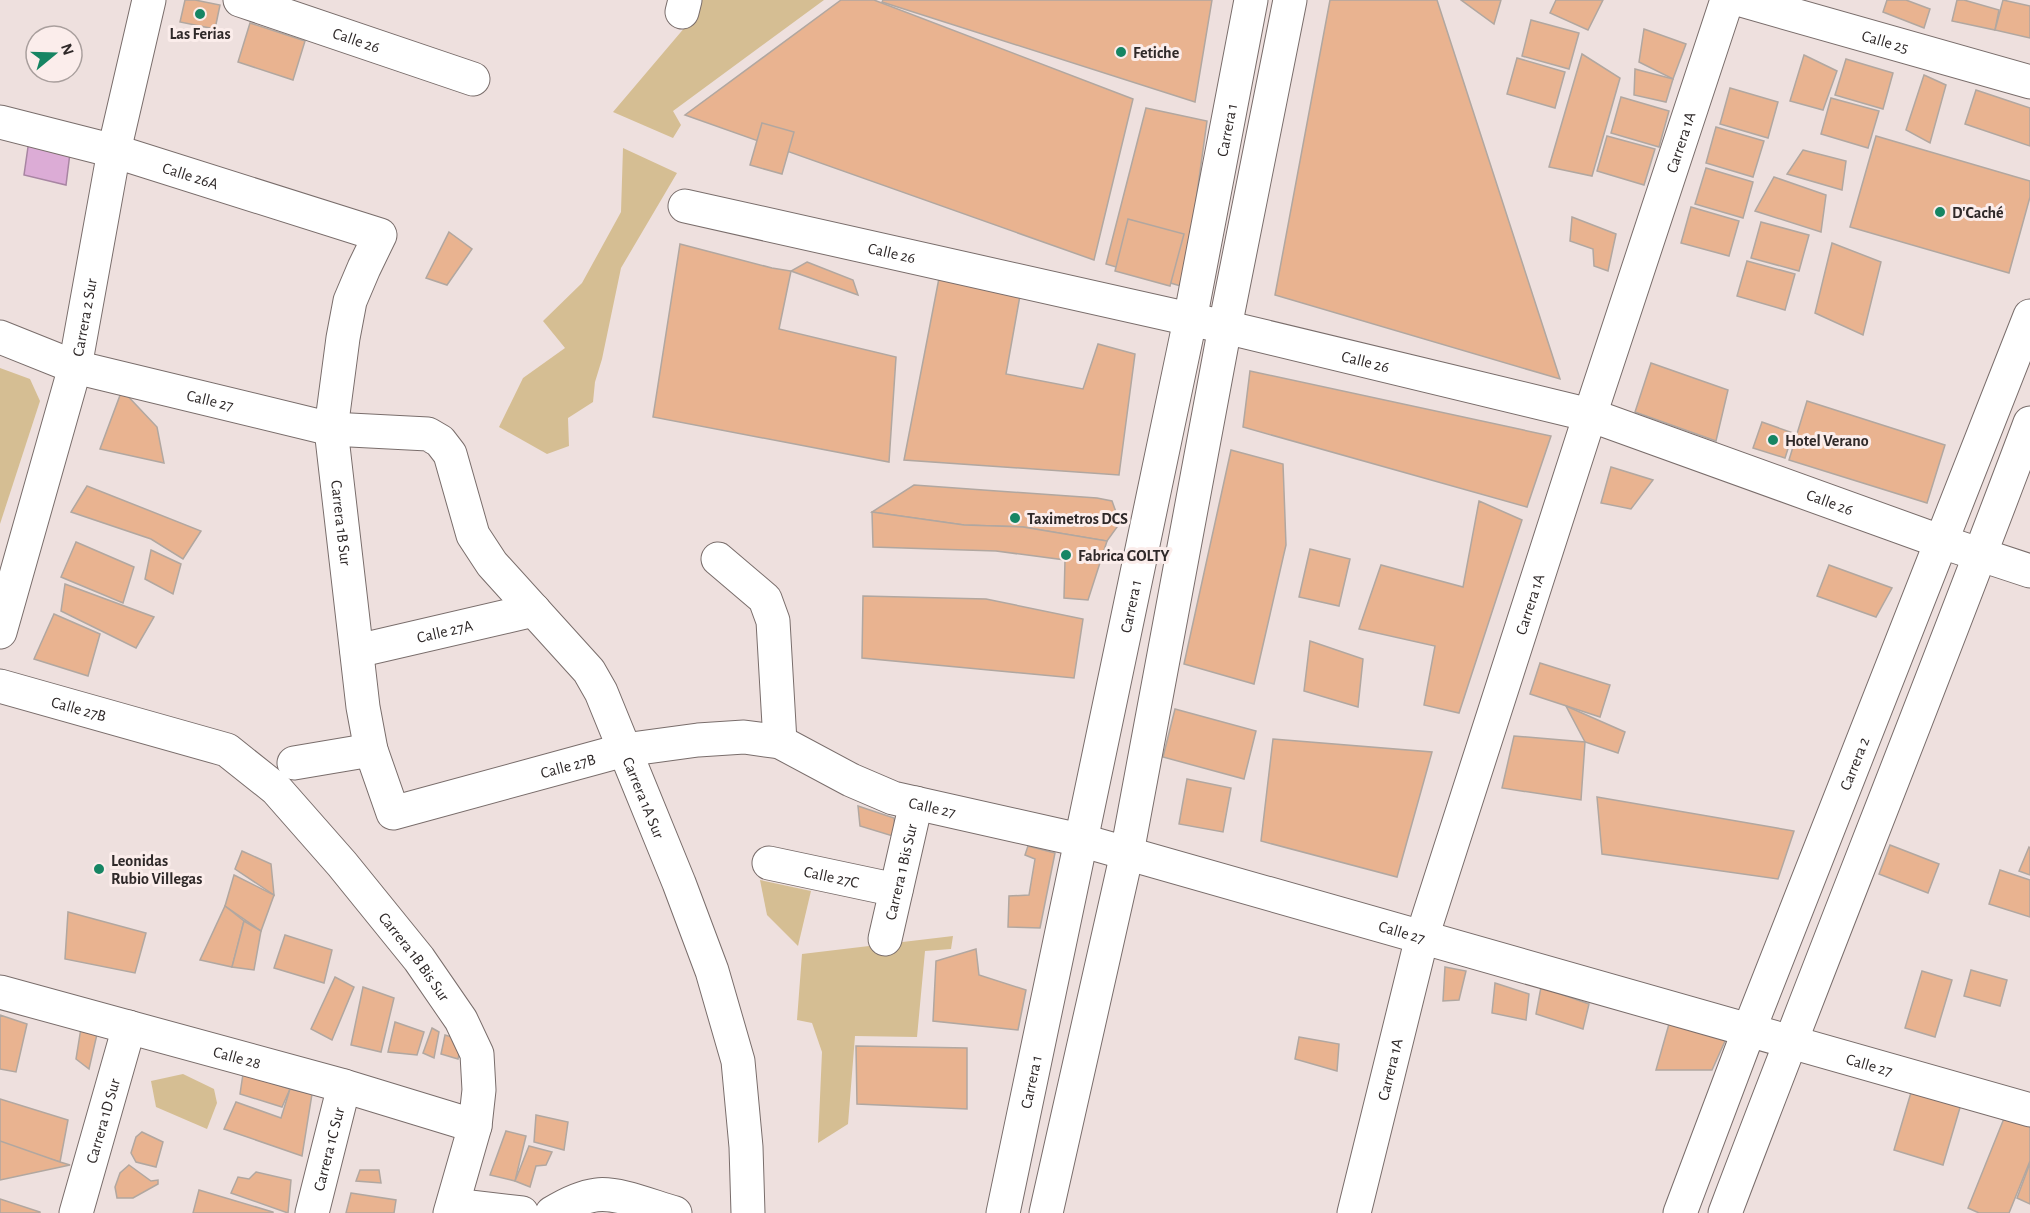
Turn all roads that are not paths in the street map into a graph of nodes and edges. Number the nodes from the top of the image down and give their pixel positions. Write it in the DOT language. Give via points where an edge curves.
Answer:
graph roads {
  1 [pos="149,0"];
  2 [pos="240,0"];
  3 [pos="1251,0"];
  4 [pos="1290,0"];
  5 [pos="1727,0"];
  6 [pos="1741,0"];
  7 [pos="473,79"];
  8 [pos="2030,82"];
  9 [pos="0,122"];
  10 [pos="114,151"];
  11 [pos="685,206"];
  12 [pos="380,235"];
  13 [pos="2030,316"];
  14 [pos="1190,320"];
  15 [pos="1225,327"];
  16 [pos="0,338"];
  17 [pos="75,367"];
  18 [pos="1590,415"];
  19 [pos="2030,423"];
  20 [pos="331,429"];
  21 [pos="428,434"];
  22 [pos="1942,542"];
  23 [pos="1980,555"];
  24 [pos="718,559"];
  25 [pos="2030,570"];
  26 [pos="534,610"];
  27 [pos="0,632"];
  28 [pos="357,651"];
  29 [pos="0,686"];
  30 [pos="780,742"];
  31 [pos="227,750"];
  32 [pos="371,750"];
  33 [pos="624,750"];
  34 [pos="294,763"];
  35 [pos="916,803"];
  36 [pos="393,813"];
  37 [pos="1080,840"];
  38 [pos="1127,853"];
  39 [pos="769,863"];
  40 [pos="896,890"];
  41 [pos="1422,937"];
  42 [pos="885,939"];
  43 [pos="0,992"];
  44 [pos="129,1027"];
  45 [pos="1749,1030"];
  46 [pos="1790,1041"];
  47 [pos="344,1086"];
  48 [pos="2030,1110"];
  49 [pos="475,1126"];
  50 [pos="452,1209"];
  51 [pos="76,1213"];
  52 [pos="312,1213"];
  53 [pos="522,1213"];
  54 [pos="552,1213"];
  55 [pos="675,1213"];
  56 [pos="748,1213"];
  57 [pos="1003,1213"];
  58 [pos="1046,1213"];
  59 [pos="1353,1213"];
  60 [pos="1680,1213"];
  61 [pos="1725,1213"];
  1 -- 10 [label="street, Carrera 2 Sur"];
  2 -- 7 [label="street, Calle 26"];
  3 -- 14 [label="street, Carrera 1"];
  4 -- 15 [label="street"];
  5 -- 18 [label="street, Carrera 1A"];
  6 -- 8 [label="street, Calle 25"];
  9 -- 10 [label="street, Calle 26A"];
  10 -- 12 [label="street, Calle 26A"];
  10 -- 17 [label="street, Carrera 2 Sur"];
  11 -- 14 [label="street, Calle 26"];
  12 -- 20 [label="street, Carrera 1B Sur" via="350,301"];
  13 -- 22 [label="street, Carrera 2"];
  14 -- 15 [label="street, Calle 26"];
  14 -- 37 [label="street, Carrera 1"];
  15 -- 18 [label="street, Calle 26"];
  15 -- 38 [label="street"];
  16 -- 17 [label="street, Calle 27"];
  17 -- 20 [label="street, Calle 27"];
  17 -- 27 [label="street, Carrera 2 Sur"];
  18 -- 22 [label="street, Calle 26"];
  18 -- 41 [label="street, Carrera 1A"];
  19 -- 23 [label="street"];
  20 -- 21 [label="street, Calle 27"];
  20 -- 28 [label="street, Carrera 1B Sur"];
  21 -- 26 [label="street, Carrera 1A Sur" via="450,454 480,548"];
  22 -- 23 [label="street, Calle 26"];
  22 -- 45 [label="street, Carrera 2"];
  23 -- 25 [label="street, Calle 26"];
  23 -- 46 [label="street"];
  24 -- 30 [label="street" via="765,599 773,621"];
  26 -- 28 [label="street, Calle 27A"];
  26 -- 33 [label="street, Carrera 1A Sur" via="589,671"];
  28 -- 32 [label="street, Carrera 1B Sur"];
  29 -- 31 [label="street, Calle 27B"];
  30 -- 33 [label="street, Calle 27B" via="744,737"];
  30 -- 35 [label="street, Calle 27" via="851,780"];
  31 -- 49 [label="street, Carrera 1B Bis Sur" via="276,789 342,864 419,959 461,1020 477,1054"];
  32 -- 34 [label="street"];
  32 -- 36 [label="street, Carrera 1B Sur"];
  33 -- 36 [label="street, Calle 27B"];
  33 -- 56 [label="street, Carrera 1A Sur" via="708,960 738,1061"];
  35 -- 37 [label="street, Calle 27"];
  35 -- 40 [label="street, Carrera 1 Bis Sur"];
  37 -- 38 [label="street, Calle 27"];
  37 -- 57 [label="street, Carrera 1"];
  38 -- 41 [label="street, Calle 27"];
  38 -- 58 [label="street"];
  39 -- 40 [label="street, Calle 27C"];
  40 -- 42 [label="street, Carrera 1 Bis Sur"];
  41 -- 45 [label="street, Calle 27"];
  41 -- 59 [label="street, Carrera 1A"];
  43 -- 44 [label="street, Calle 28"];
  44 -- 47 [label="street, Calle 28"];
  44 -- 51 [label="street, Carrera 1D Sur"];
  45 -- 46 [label="street, Calle 27"];
  45 -- 60 [label="street, Carrera 2"];
  46 -- 48 [label="street, Calle 27"];
  46 -- 61 [label="street"];
  47 -- 49 [label="street, Calle 28"];
  47 -- 52 [label="street, Carrera 1C Sur"];
  49 -- 50 [label="street, Carrera 1B Bis Sur"];
  50 -- 53 [label="street"];
  54 -- 55 [label="street" via="568,1203 596,1195"];
}
